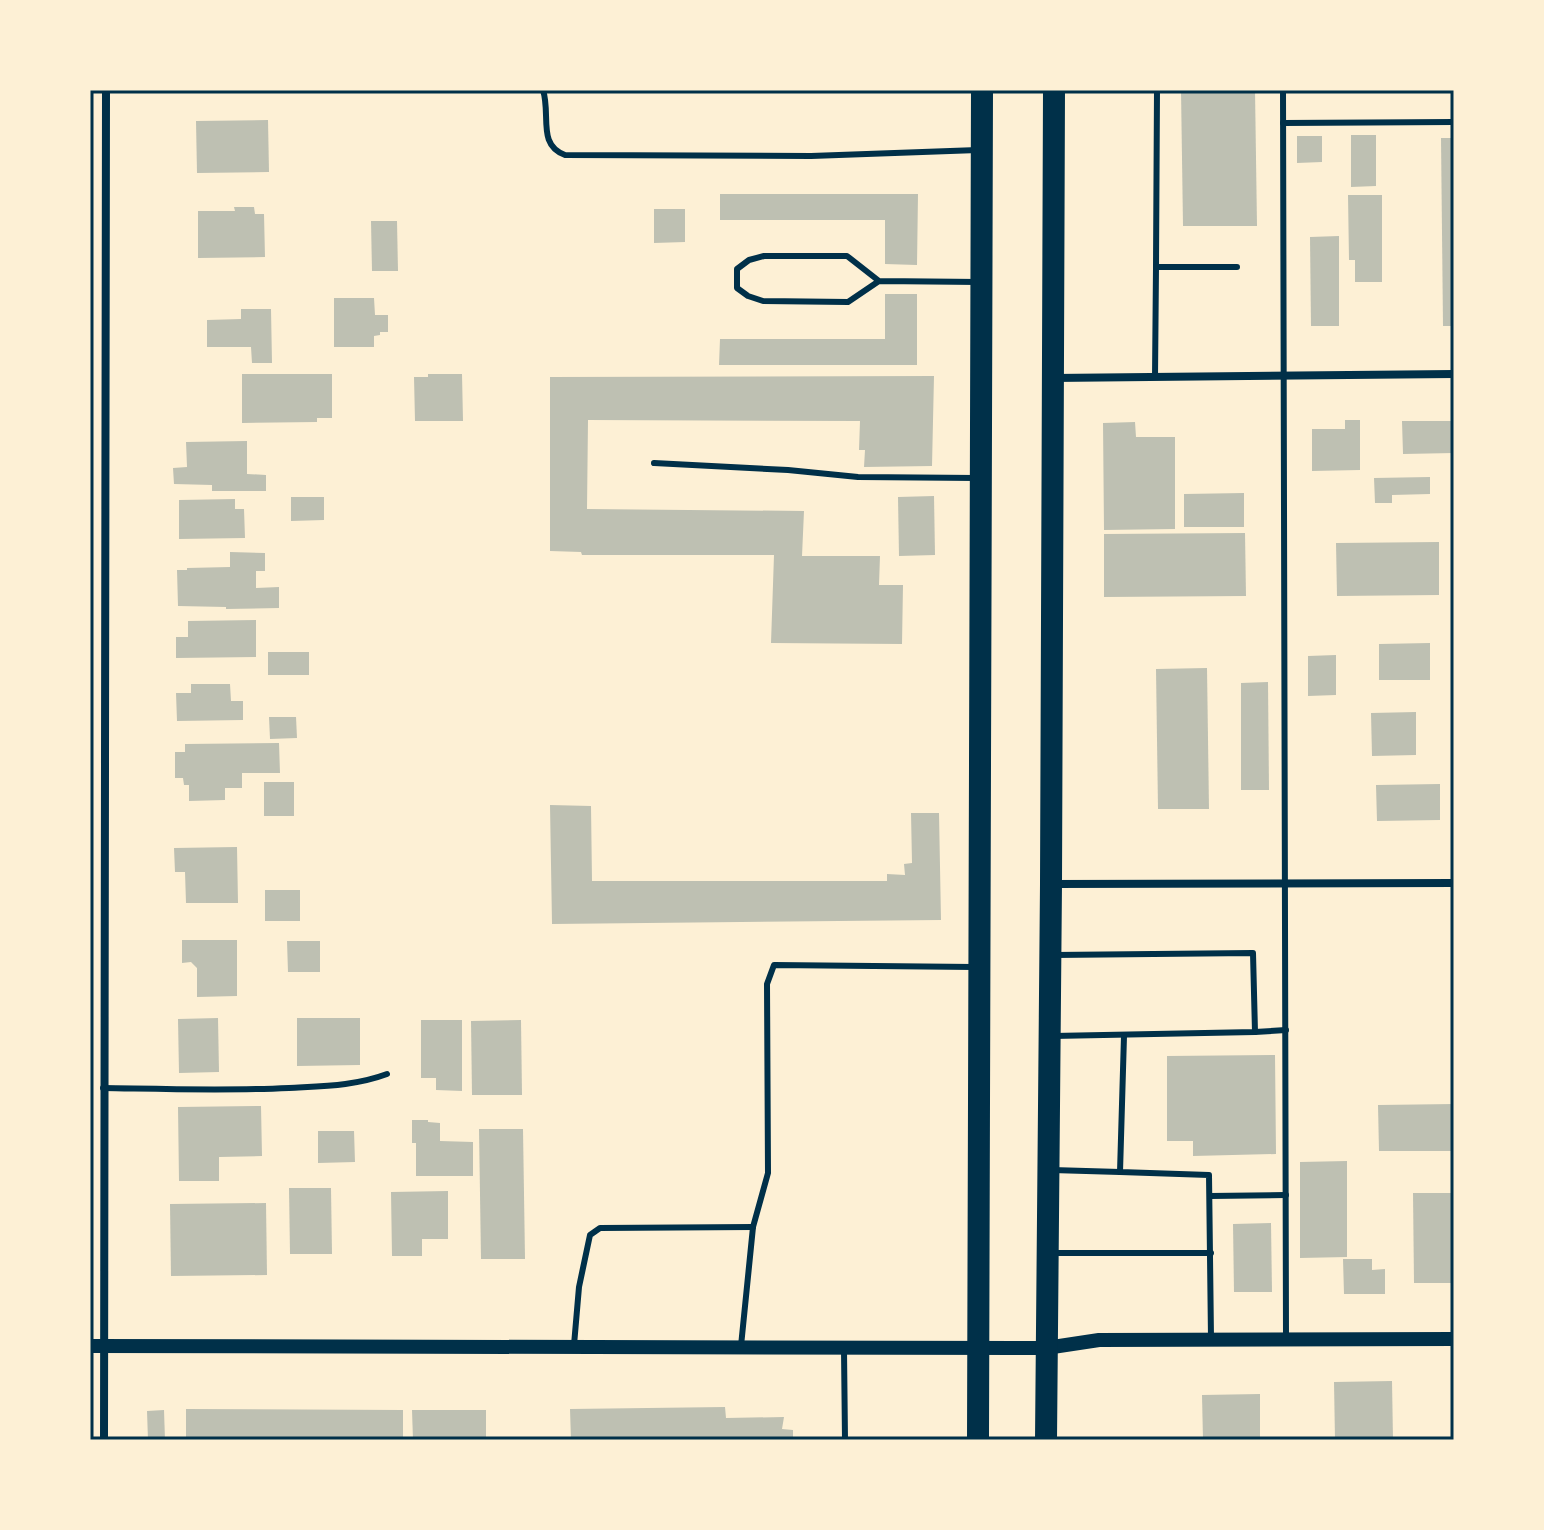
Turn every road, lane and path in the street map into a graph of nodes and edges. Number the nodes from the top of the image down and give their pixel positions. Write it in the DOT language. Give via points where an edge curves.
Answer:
graph roads {
  1 [pos="106,90"];
  2 [pos="543,90"];
  3 [pos="982,90"];
  4 [pos="1054,90"];
  5 [pos="1157,90"];
  6 [pos="1283,90"];
  7 [pos="1454,122"];
  8 [pos="1283,123"];
  9 [pos="981,150"];
  10 [pos="1156,267"];
  11 [pos="1237,267"];
  12 [pos="879,281"];
  13 [pos="981,282"];
  14 [pos="1454,374"];
  15 [pos="1285,376"];
  16 [pos="1155,377"];
  17 [pos="1052,378"];
  18 [pos="654,463"];
  19 [pos="980,478"];
  20 [pos="1286,883"];
  21 [pos="1454,883"];
  22 [pos="1051,884"];
  23 [pos="1050,955"];
  24 [pos="979,967"];
  25 [pos="1286,1030"];
  26 [pos="1255,1032"];
  27 [pos="1049,1036"];
  28 [pos="1124,1036"];
  29 [pos="387,1074"];
  30 [pos="103,1088"];
  31 [pos="1048,1170"];
  32 [pos="1120,1172"];
  33 [pos="1286,1195"];
  34 [pos="1210,1196"];
  35 [pos="753,1227"];
  36 [pos="1047,1253"];
  37 [pos="1211,1253"];
  38 [pos="1454,1339"];
  39 [pos="1211,1340"];
  40 [pos="1286,1340"];
  41 [pos="96,1346"];
  42 [pos="574,1346"];
  43 [pos="741,1346"];
  44 [pos="844,1346"];
  45 [pos="978,1346"];
  46 [pos="1046,1348"];
  47 [pos="104,1440"];
  48 [pos="845,1440"];
  49 [pos="978,1440"];
  50 [pos="1046,1440"];
  1 -- 30 [label="street"];
  2 -- 9 [label="lane" via="548,141 555,152 565,155"];
  3 -- 9 [label="highway"];
  4 -- 17 [label="highway"];
  5 -- 10 [label="lane"];
  6 -- 8 [label="lane"];
  7 -- 8 [label="lane"];
  8 -- 15 [label="lane"];
  9 -- 13 [label="highway"];
  10 -- 11 [label="lane"];
  10 -- 16 [label="lane"];
  12 -- 12 [label="lane" via="847,256 764,256 737,269 737,288 763,301 848,302"];
  12 -- 13 [label="lane"];
  13 -- 19 [label="highway"];
  14 -- 15 [label="street"];
  15 -- 16 [label="street"];
  15 -- 20 [label="lane"];
  16 -- 17 [label="street"];
  17 -- 22 [label="highway"];
  18 -- 19 [label="lane" via="858,477"];
  19 -- 24 [label="highway"];
  20 -- 21 [label="street"];
  20 -- 22 [label="street"];
  20 -- 25 [label="lane"];
  22 -- 23 [label="highway"];
  23 -- 26 [label="lane" via="1253,953"];
  23 -- 27 [label="highway"];
  24 -- 35 [label="lane" via="774,965 767,984 768,1173"];
  24 -- 45 [label="highway"];
  25 -- 26 [label="lane"];
  25 -- 33 [label="lane"];
  26 -- 28 [label="lane"];
  27 -- 28 [label="lane"];
  27 -- 31 [label="highway"];
  28 -- 32 [label="lane"];
  29 -- 30 [label="lane" via="335,1086 239,1091"];
  30 -- 41 [label="street"];
  31 -- 32 [label="lane"];
  31 -- 36 [label="highway"];
  32 -- 34 [label="lane" via="1209,1175"];
  33 -- 34 [label="lane"];
  33 -- 40 [label="lane"];
  34 -- 37 [label="lane"];
  35 -- 42 [label="lane" via="600,1228 590,1235"];
  35 -- 43 [label="lane"];
  36 -- 37 [label="lane"];
  36 -- 46 [label="highway"];
  37 -- 39 [label="lane"];
  38 -- 40 [label="street"];
  39 -- 40 [label="street"];
  39 -- 46 [label="street" via="1099,1340"];
  41 -- 42 [label="street"];
  41 -- 47 [label="street"];
  42 -- 43 [label="street"];
  43 -- 44 [label="street"];
  44 -- 45 [label="street"];
  44 -- 48 [label="lane"];
  45 -- 46 [label="street"];
  45 -- 49 [label="highway"];
  46 -- 50 [label="highway"];
}
